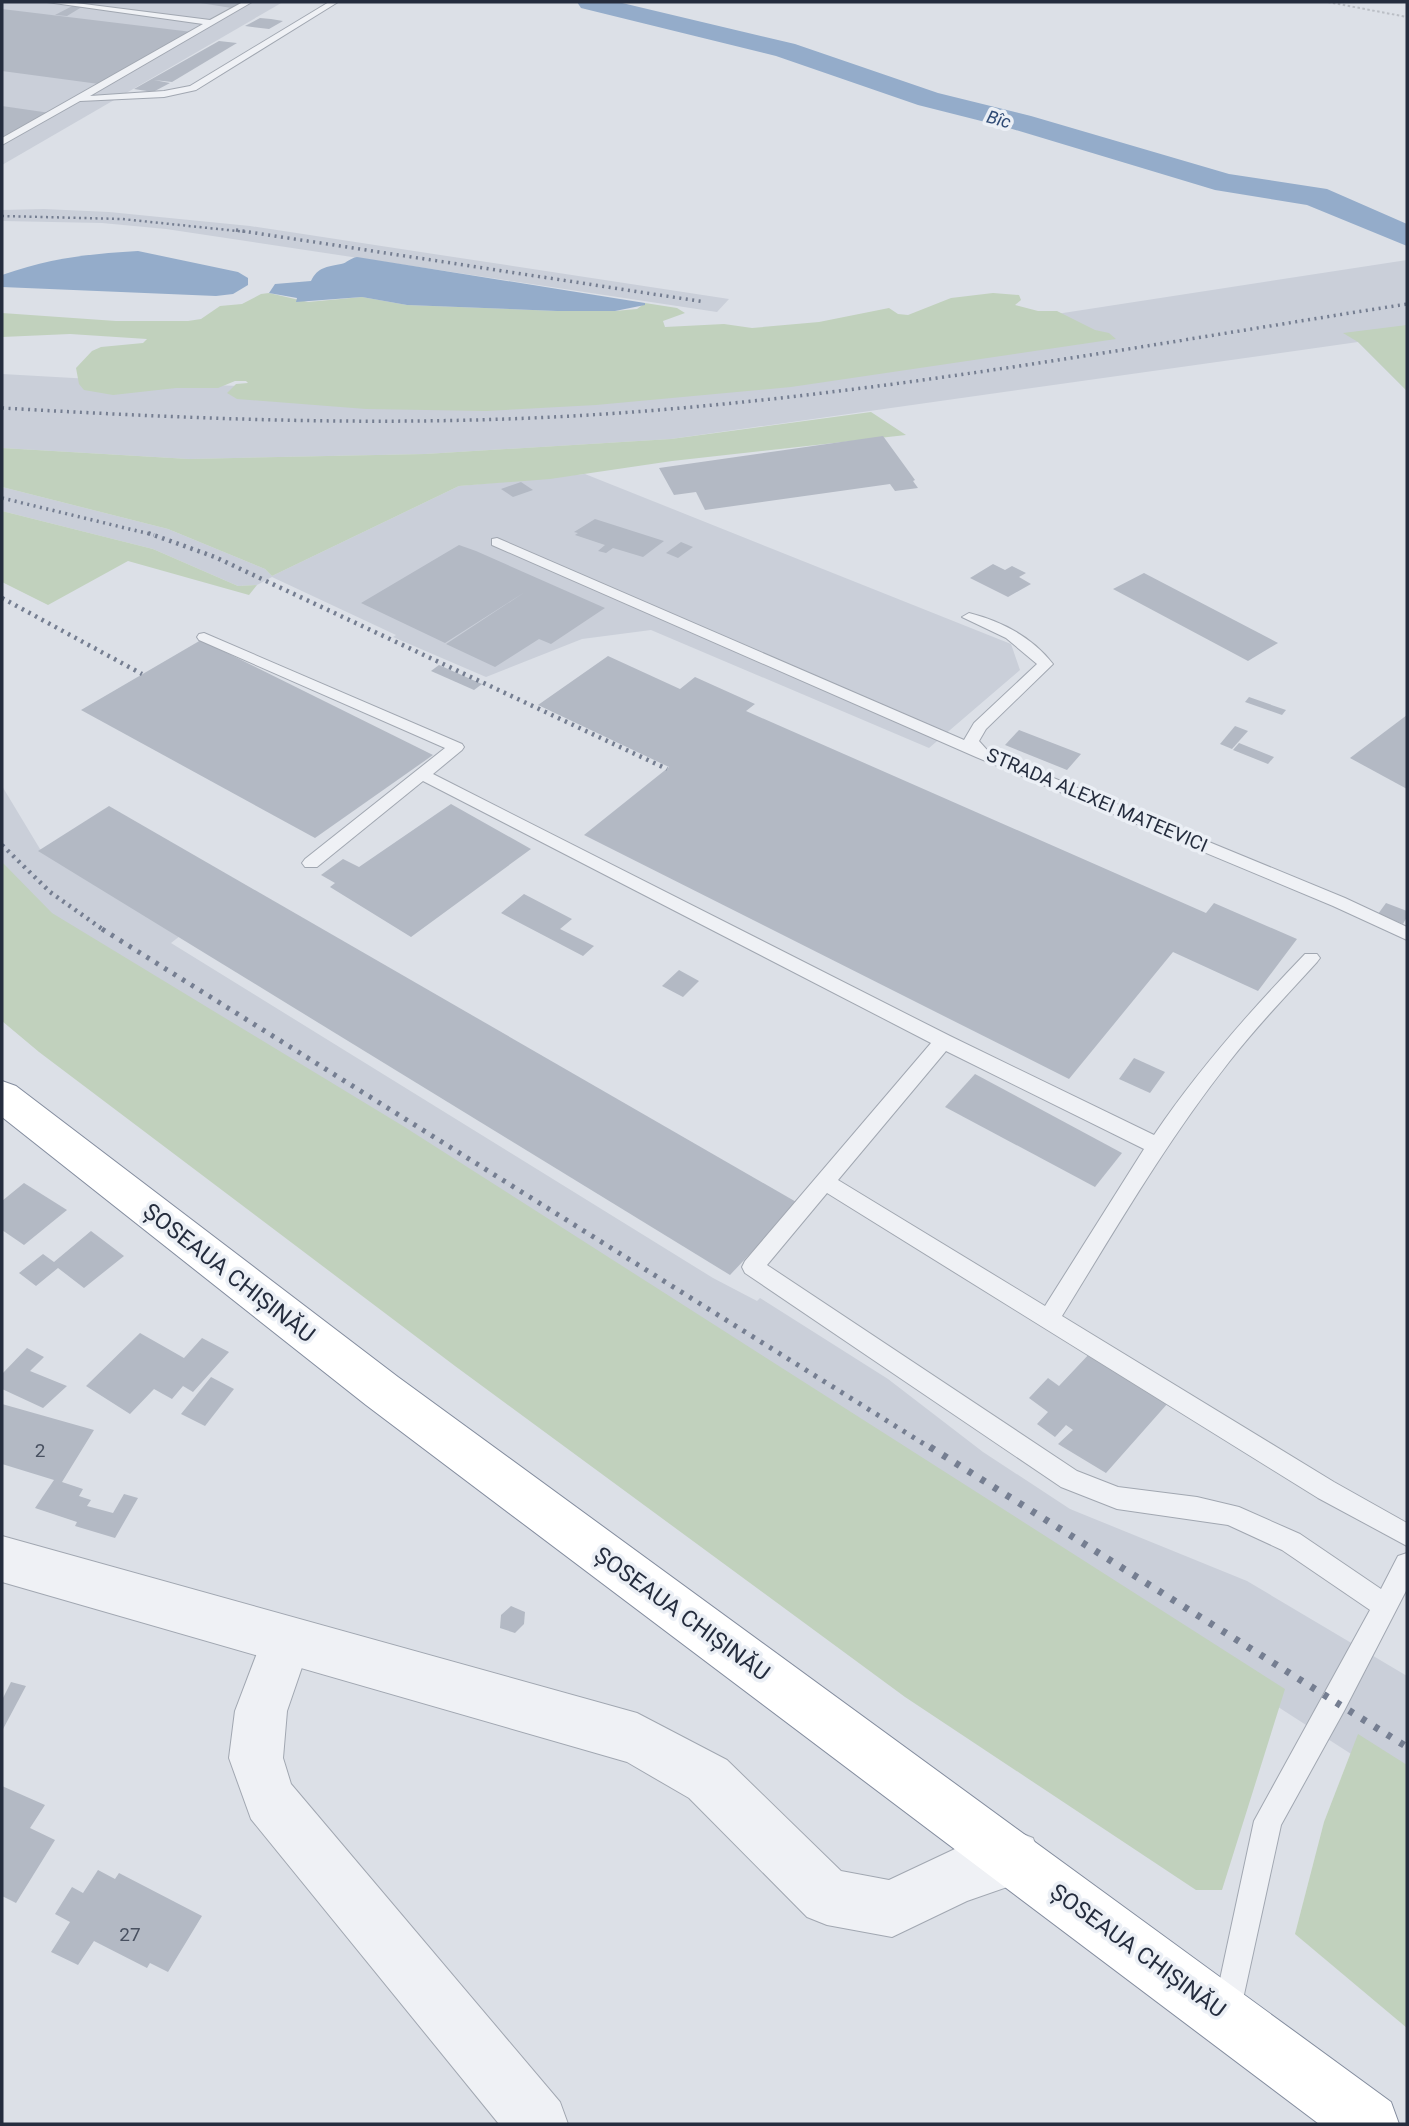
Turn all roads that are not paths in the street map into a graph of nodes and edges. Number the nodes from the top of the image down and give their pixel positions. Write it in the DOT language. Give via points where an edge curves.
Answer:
graph roads {
  1 [pos="51,2"];
  2 [pos="248,2"];
  3 [pos="334,2"];
  4 [pos="212,23"];
  5 [pos="76,99"];
  6 [pos="2,142"];
  7 [pos="497,542"];
  8 [pos="969,617"];
  9 [pos="204,637"];
  10 [pos="982,754"];
  11 [pos="423,775"];
  12 [pos="311,863"];
  13 [pos="1407,934"];
  14 [pos="1311,958"];
  15 [pos="943,1041"];
  16 [pos="2,1096"];
  17 [pos="1157,1146"];
  18 [pos="824,1181"];
  19 [pos="1048,1319"];
  20 [pos="1407,1535"];
  21 [pos="2,1559"];
  22 [pos="1407,1564"];
  23 [pos="1385,1606"];
  24 [pos="286,1641"];
  25 [pos="1013,1858"];
  26 [pos="1227,2017"];
  27 [pos="538,2124"];
  28 [pos="1369,2124"];
  1 -- 4 [label="lane"];
  2 -- 4 [label="lane"];
  3 -- 5 [label="lane" via="193,88"];
  4 -- 5 [label="lane"];
  5 -- 6 [label="lane"];
  7 -- 10 [label="lane"];
  8 -- 10 [label="lane, STRADA ALEXEI MATEEVICI" via="1031,647 1045,664 980,726 971,741"];
  9 -- 11 [label="lane" via="456,747"];
  10 -- 13 [label="lane, STRADA ALEXEI MATEEVICI"];
  11 -- 12 [label="lane"];
  11 -- 15 [label="lane"];
  14 -- 17 [label="lane" via="1253,1019"];
  15 -- 17 [label="lane"];
  15 -- 18 [label="lane"];
  16 -- 25 [label="highway, ȘOSEAUA CHIȘINĂU" via="393,1399"];
  17 -- 19 [label="lane"];
  18 -- 19 [label="lane"];
  18 -- 23 [label="lane" via="753,1267 1069,1479 1117,1498 1230,1515 1291,1542"];
  19 -- 20 [label="lane"];
  21 -- 24 [label="street"];
  22 -- 23 [label="lane"];
  23 -- 26 [label="lane" via="1268,1821"];
  24 -- 25 [label="street" via="637,1739 708,1779 827,1897 892,1909 957,1876"];
  24 -- 27 [label="street" via="261,1712 256,1758 270,1800"];
  25 -- 26 [label="highway, ȘOSEAUA CHIȘINĂU"];
  26 -- 28 [label="highway, ȘOSEAUA CHIȘINĂU"];
}
